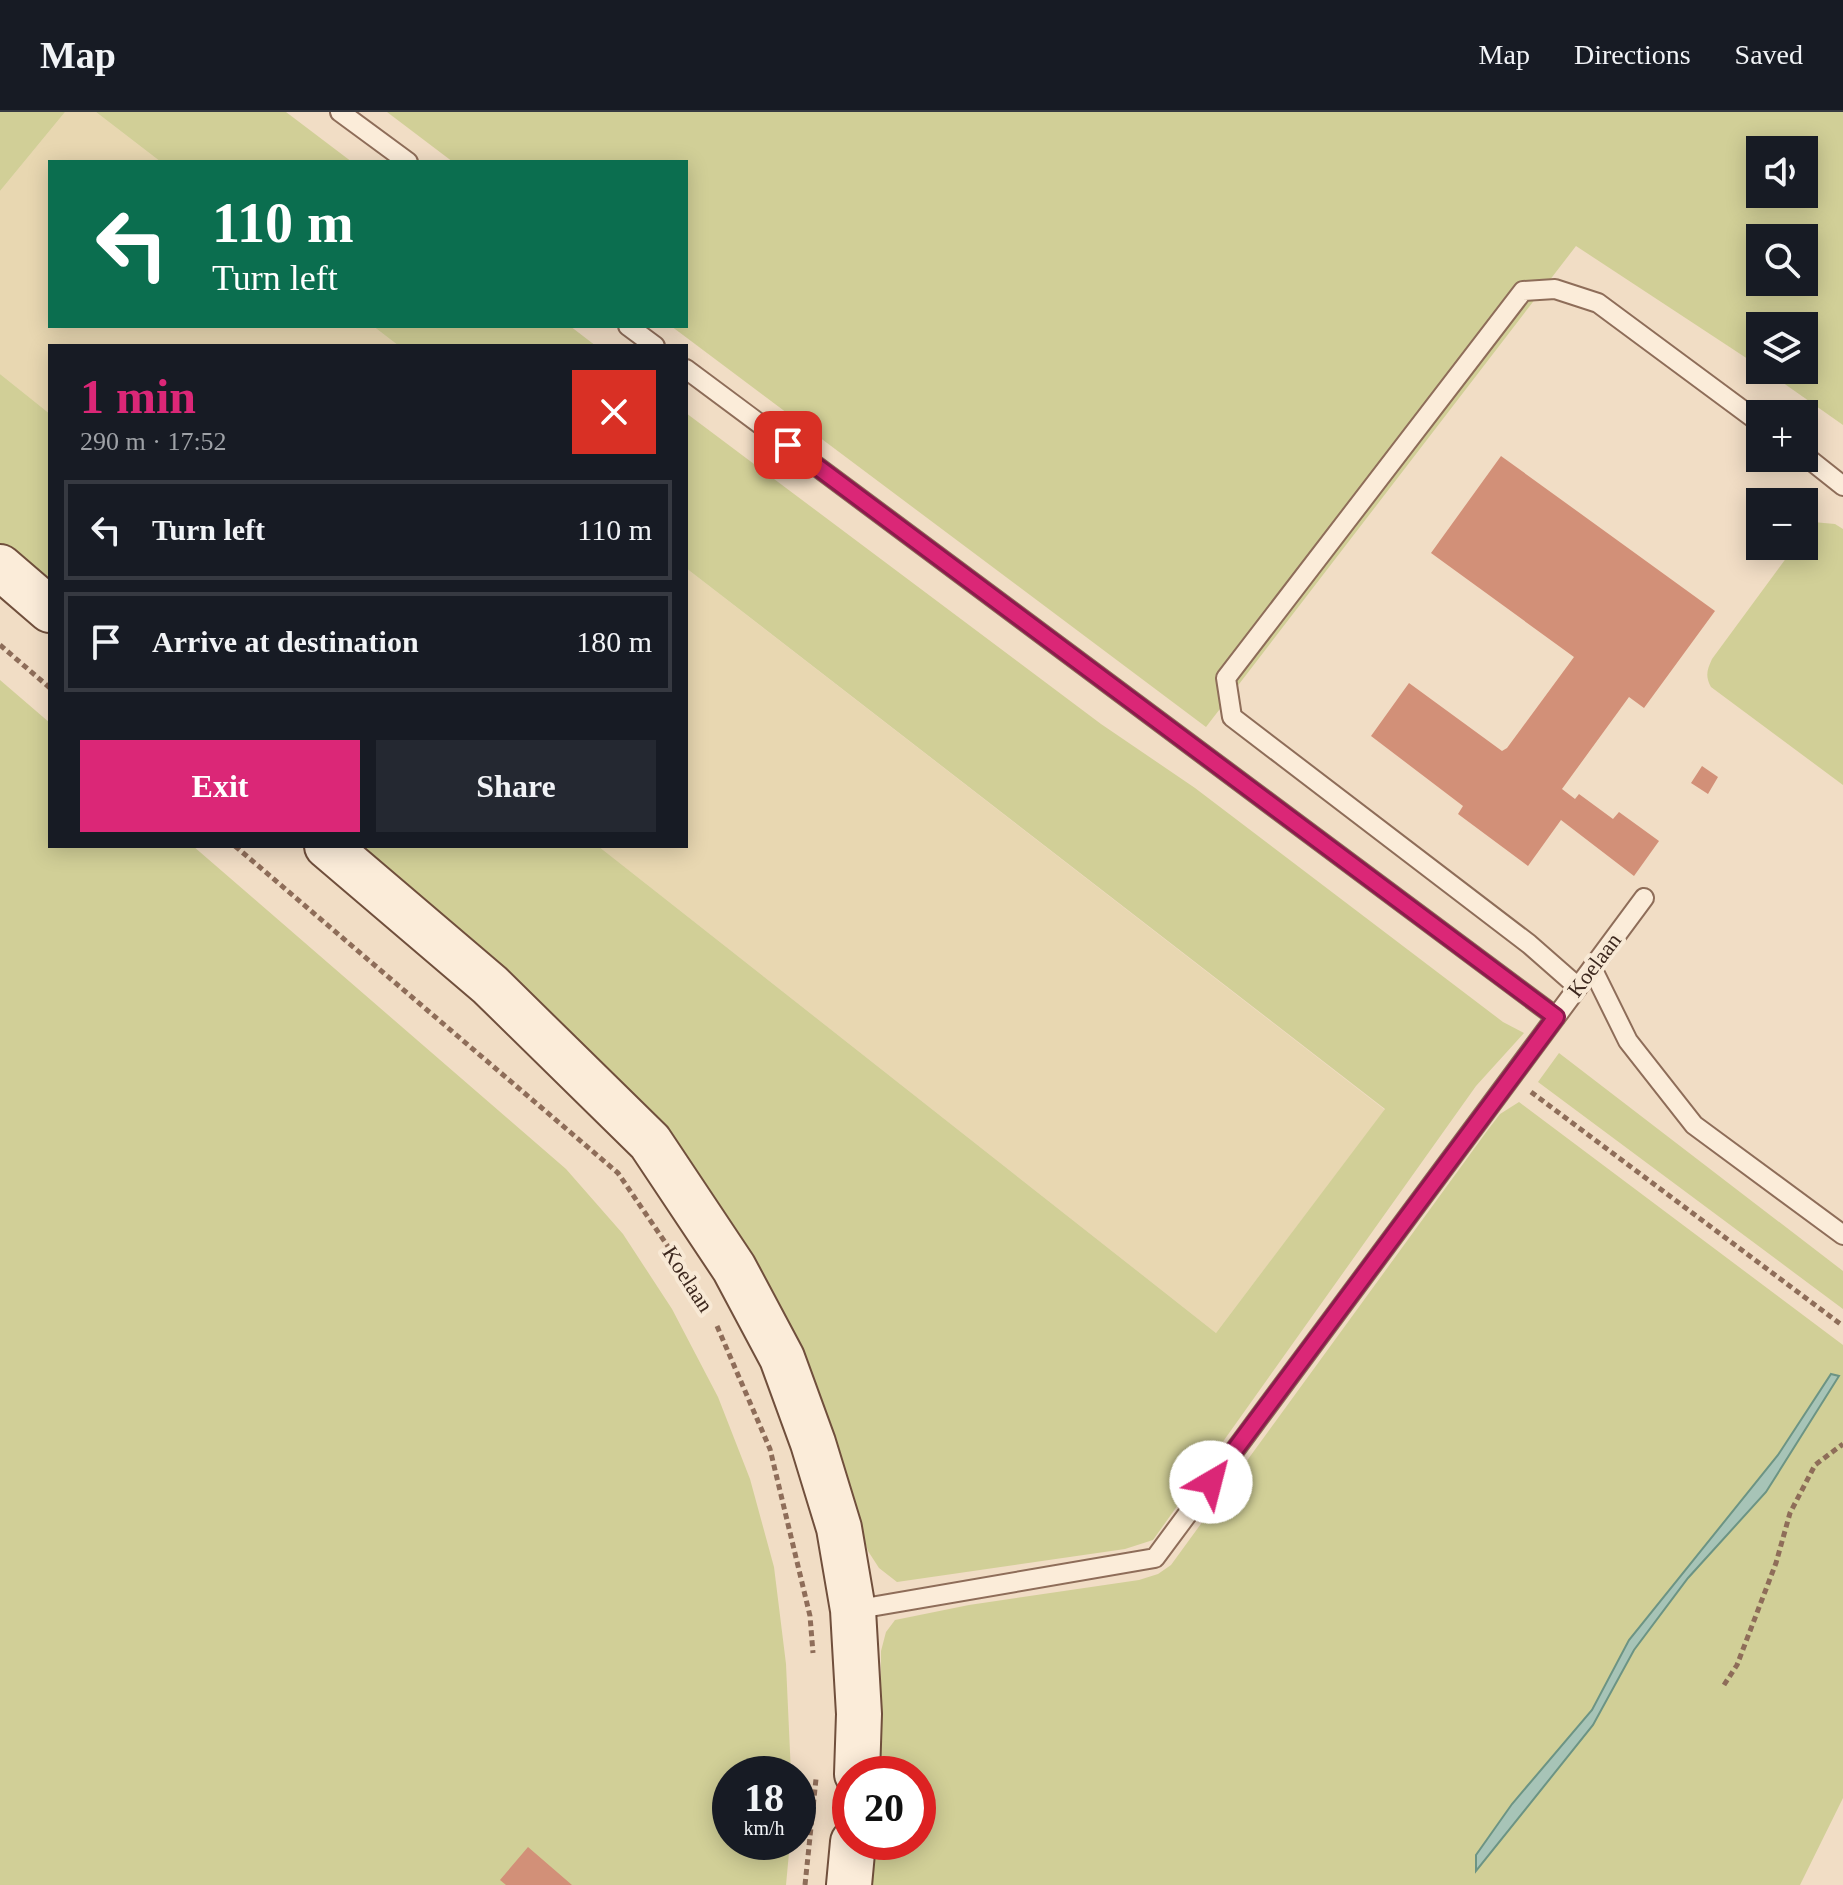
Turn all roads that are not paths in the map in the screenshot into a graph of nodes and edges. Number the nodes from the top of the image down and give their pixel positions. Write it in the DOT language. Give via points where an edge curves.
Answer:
graph roads {
  1 [pos="340,112"];
  2 [pos="405,160"];
  3 [pos="631,328"];
  4 [pos="652,344"];
  5 [pos="688,370"];
  6 [pos="1746,413"];
  7 [pos="1818,466"];
  8 [pos="1843,486"];
  9 [pos="0,567"];
  10 [pos="48,608"];
  11 [pos="329,848"];
  12 [pos="1644,898"];
  13 [pos="1592,968"];
  14 [pos="1578,987"];
  15 [pos="1556,1017"];
  16 [pos="1843,1235"];
  17 [pos="853,1610"];
  18 [pos="843,1756"];
  19 [pos="851,1860"];
  20 [pos="849,1885"];
  1 -- 2 [label="lane"];
  3 -- 4 [label="lane"];
  5 -- 15 [label="lane"];
  6 -- 14 [label="lane" via="1598,303 1555,289 1523,291 1226,678 1232,717"];
  7 -- 8 [label="lane"];
  9 -- 10 [label="street"];
  11 -- 17 [label="street, Koelaan" via="490,985 650,1142 734,1268 782,1358 839,1528"];
  12 -- 13 [label="lane, Koelaan"];
  13 -- 14 [label="lane, Koelaan"];
  13 -- 16 [label="lane" via="1628,1041 1694,1125"];
  14 -- 15 [label="lane, Koelaan"];
  15 -- 17 [label="lane, Koelaan" via="1155,1558"];
  17 -- 18 [label="street, Koelaan" via="859,1714"];
  19 -- 20 [label="street"];
}
